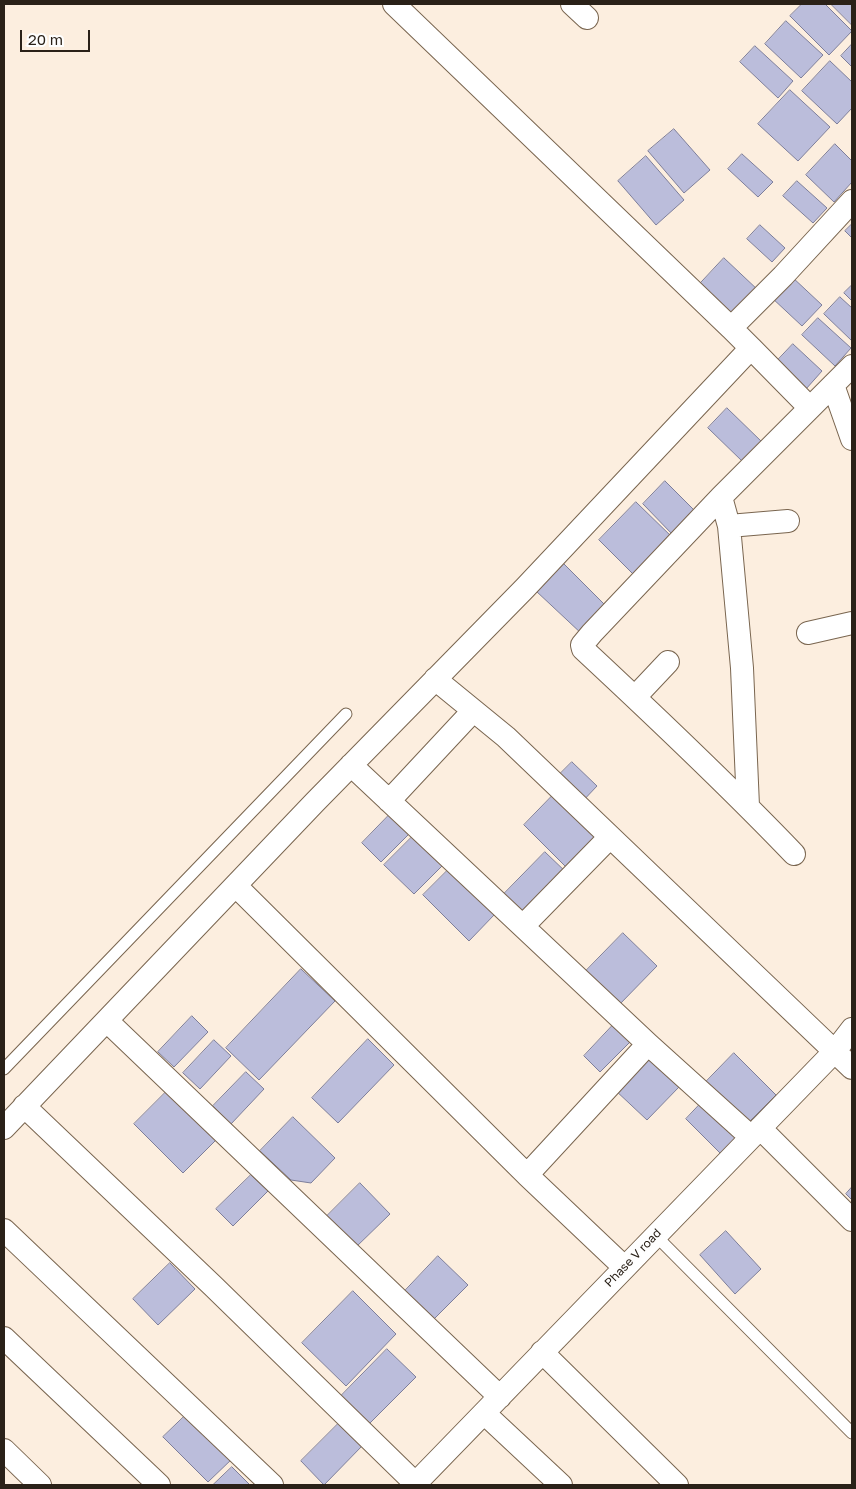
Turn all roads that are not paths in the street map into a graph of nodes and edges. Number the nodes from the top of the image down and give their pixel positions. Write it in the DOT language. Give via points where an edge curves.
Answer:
graph roads {
  1 [pos="394,4"];
  2 [pos="852,201"];
  3 [pos="731,328"];
  4 [pos="751,348"];
  5 [pos="852,366"];
  6 [pos="833,385"];
  7 [pos="810,408"];
  8 [pos="852,439"];
  9 [pos="722,497"];
  10 [pos="788,521"];
  11 [pos="729,526"];
  12 [pos="852,623"];
  13 [pos="808,633"];
  14 [pos="668,662"];
  15 [pos="436,679"];
  16 [pos="635,697"];
  17 [pos="474,711"];
  18 [pos="346,714"];
  19 [pos="351,765"];
  20 [pos="389,801"];
  21 [pos="748,806"];
  22 [pos="610,837"];
  23 [pos="794,854"];
  24 [pos="236,886"];
  25 [pos="523,926"];
  26 [pos="107,1021"];
  27 [pos="852,1030"];
  28 [pos="648,1044"];
  29 [pos="835,1051"];
  30 [pos="852,1068"];
  31 [pos="4,1069"];
  32 [pos="24,1106"];
  33 [pos="4,1128"];
  34 [pos="755,1132"];
  35 [pos="527,1175"];
  36 [pos="852,1220"];
  37 [pos="4,1230"];
  38 [pos="655,1235"];
  39 [pos="624,1267"];
  40 [pos="4,1338"];
  41 [pos="542,1352"];
  42 [pos="500,1397"];
  43 [pos="484,1413"];
  44 [pos="852,1433"];
  45 [pos="4,1450"];
  46 [pos="40,1485"];
  47 [pos="158,1485"];
  48 [pos="272,1485"];
  49 [pos="415,1485"];
  50 [pos="561,1485"];
  51 [pos="677,1485"];
  1 -- 3 [label="street"];
  2 -- 3 [label="street"];
  3 -- 4 [label="street"];
  4 -- 7 [label="street"];
  4 -- 15 [label="street"];
  5 -- 6 [label="street"];
  6 -- 7 [label="street"];
  6 -- 8 [label="street"];
  7 -- 9 [label="street"];
  9 -- 11 [label="street"];
  9 -- 16 [label="street" via="582,645 583,650"];
  10 -- 11 [label="street"];
  11 -- 21 [label="street" via="742,668"];
  12 -- 13 [label="street"];
  14 -- 16 [label="street"];
  15 -- 17 [label="street"];
  15 -- 19 [label="street"];
  16 -- 21 [label="street"];
  17 -- 20 [label="street"];
  17 -- 22 [label="street"];
  18 -- 31 [label="lane"];
  19 -- 20 [label="street"];
  19 -- 24 [label="street"];
  20 -- 25 [label="street"];
  21 -- 23 [label="street"];
  22 -- 25 [label="street"];
  22 -- 29 [label="street"];
  24 -- 26 [label="street"];
  24 -- 35 [label="street"];
  25 -- 28 [label="street"];
  26 -- 32 [label="street"];
  26 -- 42 [label="street"];
  27 -- 29 [label="street, Phase V road"];
  28 -- 34 [label="street"];
  28 -- 35 [label="street"];
  29 -- 30 [label="street"];
  29 -- 34 [label="street, Phase V road"];
  32 -- 33 [label="street"];
  32 -- 49 [label="street"];
  34 -- 36 [label="street"];
  34 -- 38 [label="street, Phase V road"];
  35 -- 39 [label="street"];
  37 -- 48 [label="street"];
  38 -- 39 [label="street, Phase V road"];
  38 -- 44 [label="lane"];
  39 -- 41 [label="street, Phase V road"];
  40 -- 47 [label="street"];
  41 -- 42 [label="street, Phase V road"];
  41 -- 51 [label="street"];
  42 -- 43 [label="street, Phase V road"];
  43 -- 49 [label="street, Phase V road"];
  43 -- 50 [label="street"];
  45 -- 46 [label="street"];
}
